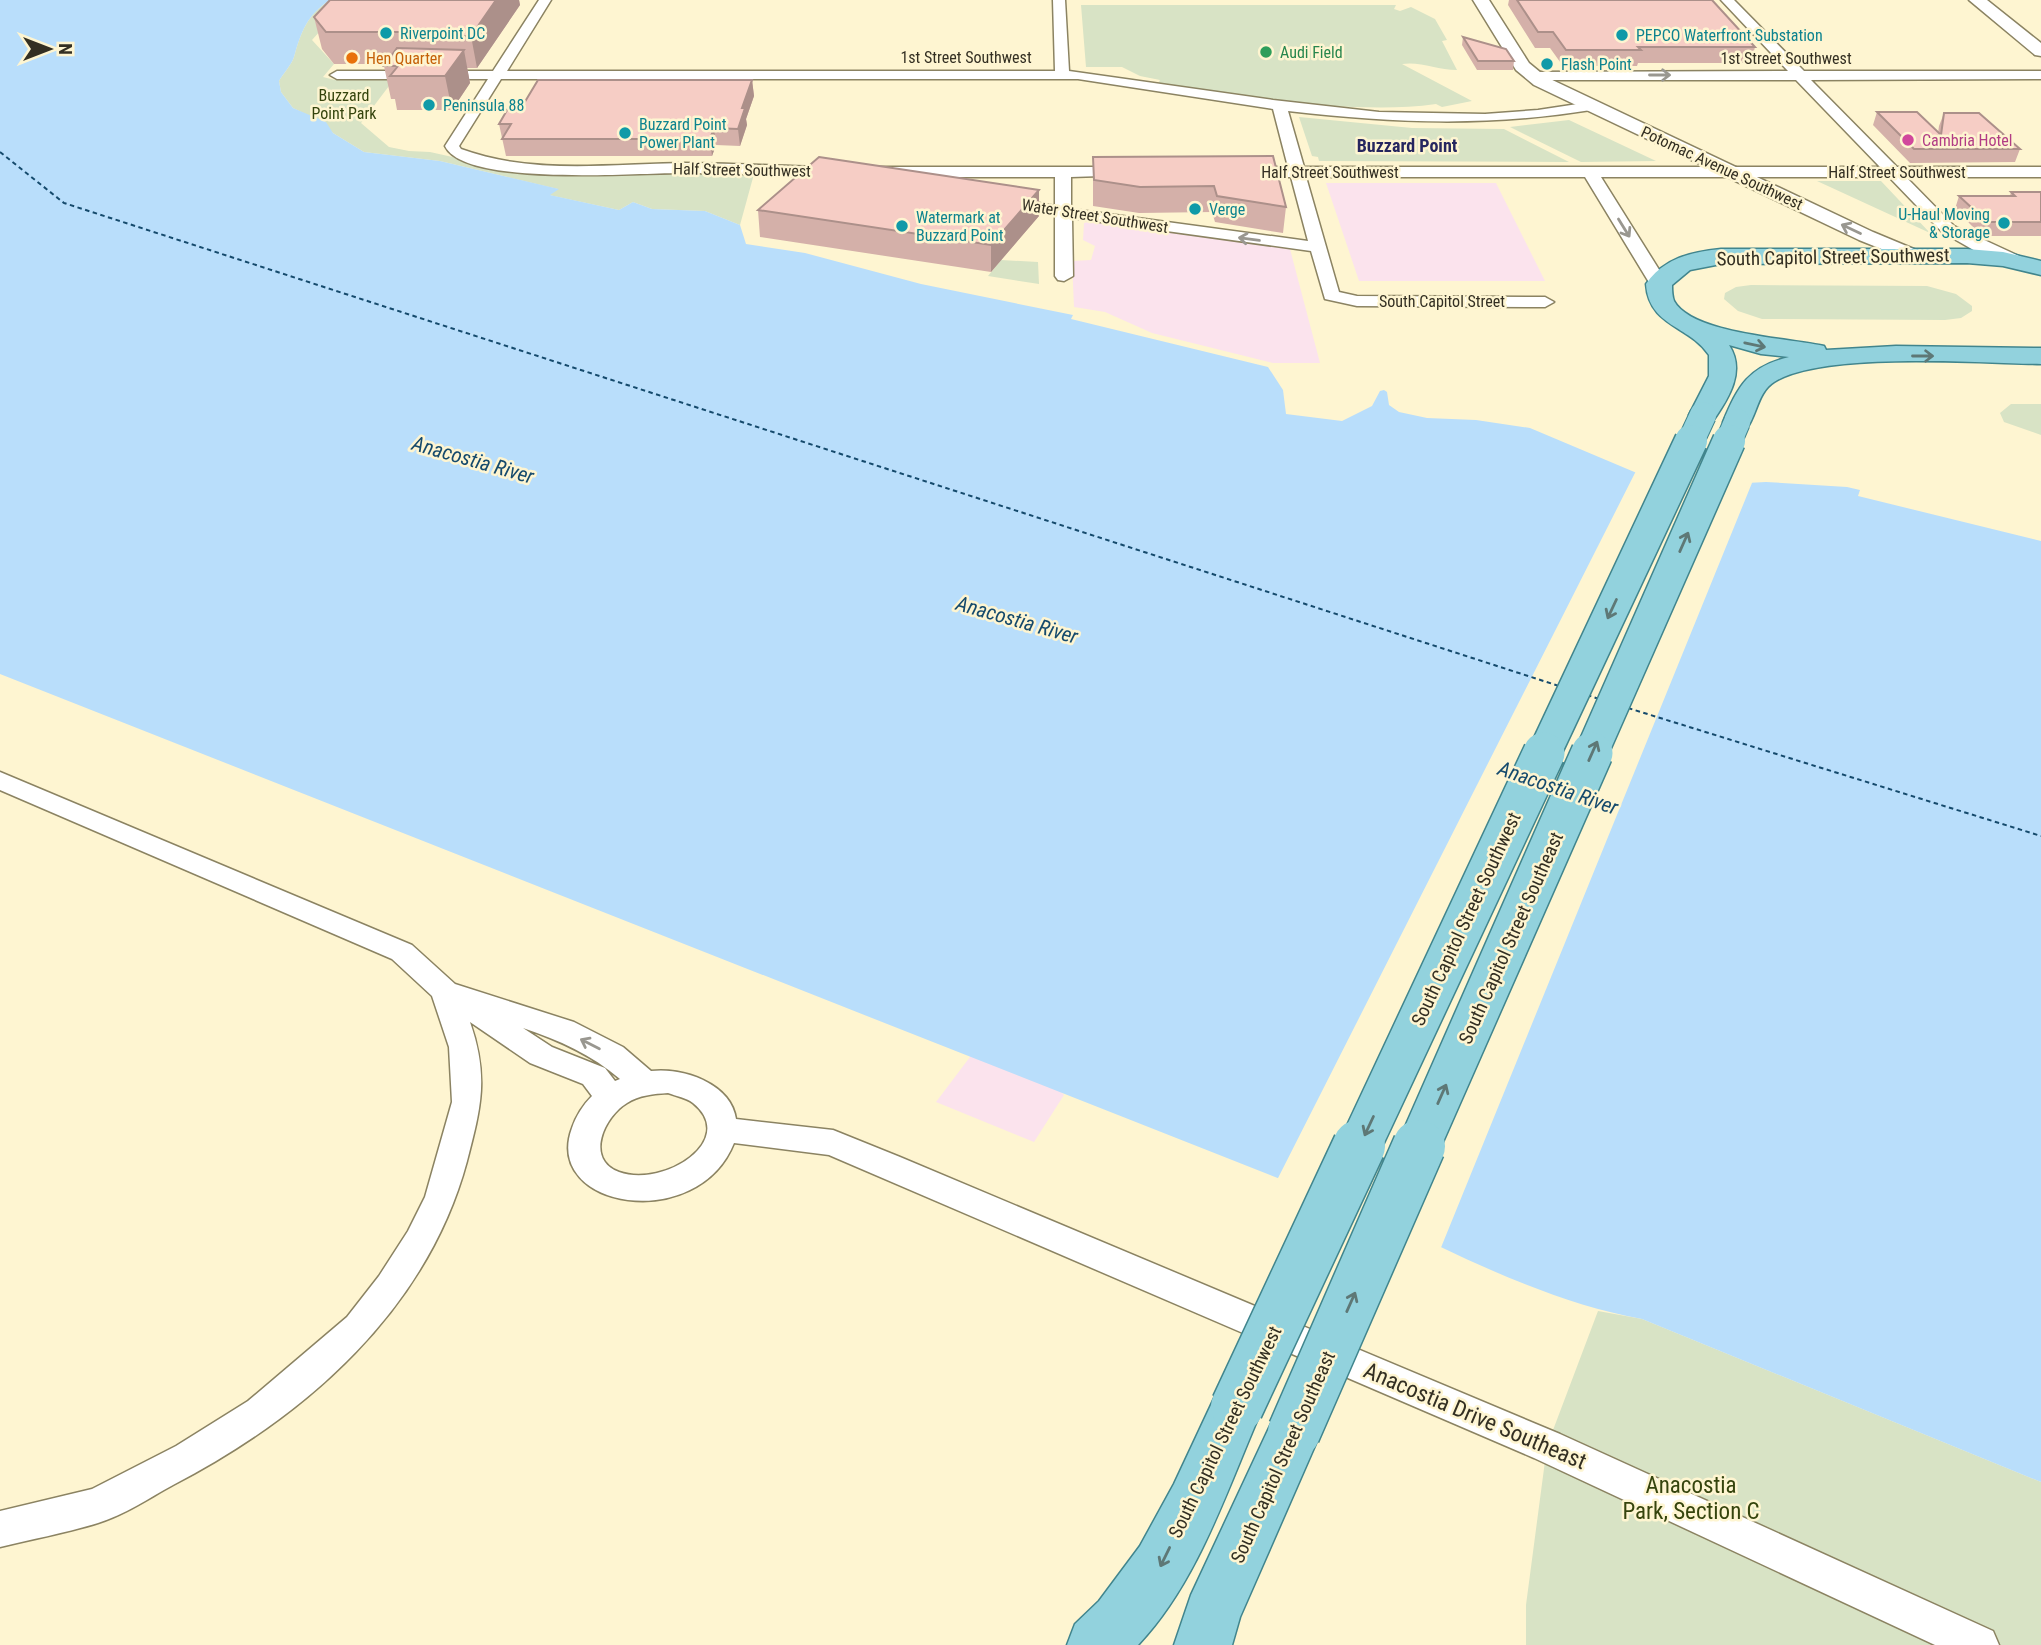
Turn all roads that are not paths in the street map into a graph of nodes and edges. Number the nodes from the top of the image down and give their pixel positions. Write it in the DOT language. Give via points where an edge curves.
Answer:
graph roads {
  1 [pos="545,0"];
  2 [pos="1059,0"];
  3 [pos="1481,0"];
  4 [pos="1727,0"];
  5 [pos="1977,0"];
  6 [pos="2041,51"];
  7 [pos="337,75"];
  8 [pos="497,75"];
  9 [pos="1062,75"];
  10 [pos="1799,75"];
  11 [pos="2041,75"];
  12 [pos="1532,76"];
  13 [pos="1279,105"];
  14 [pos="1591,106"];
  15 [pos="867,172"];
  16 [pos="1063,172"];
  17 [pos="1149,172"];
  18 [pos="1227,172"];
  19 [pos="1296,172"];
  20 [pos="1590,172"];
  21 [pos="1730,172"];
  22 [pos="1893,172"];
  23 [pos="2041,172"];
  24 [pos="918,188"];
  25 [pos="984,199"];
  26 [pos="1064,212"];
  27 [pos="1317,247"];
  28 [pos="1913,256"];
  29 [pos="2015,261"];
  30 [pos="2041,268"];
  31 [pos="1064,276"];
  32 [pos="1659,284"];
  33 [pos="1339,299"];
  34 [pos="1545,302"];
  35 [pos="1690,325"];
  36 [pos="1854,355"];
  37 [pos="2041,356"];
  38 [pos="1720,418"];
  39 [pos="0,780"];
  40 [pos="445,991"];
  41 [pos="645,1083"];
  42 [pos="610,1098"];
  43 [pos="723,1130"];
  44 [pos="0,1529"];
  45 [pos="1096,1645"];
  46 [pos="1203,1645"];
  47 [pos="1979,1645"];
  1 -- 8 [label="street"];
  2 -- 9 [label="street"];
  3 -- 12 [label="street"];
  4 -- 10 [label="street"];
  5 -- 6 [label="street"];
  7 -- 8 [label="street, 1st Street Southwest"];
  8 -- 9 [label="street, 1st Street Southwest"];
  8 -- 15 [label="street, Half Street Southwest" via="453,150 541,170"];
  9 -- 13 [label="street, 1st Street Southwest"];
  10 -- 11 [label="street, 1st Street Southwest"];
  12 -- 10 [label="street, 1st Street Southwest, one-way"];
  10 -- 22 [label="street"];
  12 -- 14 [label="street, Potomac Avenue Southwest"];
  13 -- 14 [label="street, 1st Street Southwest" via="1455,121 1526,118"];
  13 -- 19 [label="street"];
  14 -- 21 [label="street, Potomac Avenue Southwest"];
  15 -- 16 [label="street, Half Street Southwest"];
  15 -- 24 [label="street" via="891,184"];
  16 -- 17 [label="street, Half Street Southwest"];
  16 -- 26 [label="street"];
  18 -- 19 [label="street, Half Street Southwest"];
  19 -- 20 [label="street, Half Street Southwest"];
  19 -- 27 [label="street"];
  20 -- 21 [label="street, Half Street Southwest"];
  20 -- 32 [label="street, one-way"];
  21 -- 22 [label="street, Half Street Southwest"];
  28 -- 21 [label="street, Potomac Avenue Southwest, one-way"];
  22 -- 23 [label="street, Half Street Southwest"];
  22 -- 29 [label="street" via="1948,229"];
  25 -- 26 [label="street, Water Street Southwest"];
  27 -- 26 [label="street, Water Street Southwest, one-way"];
  26 -- 31 [label="street"];
  27 -- 33 [label="street" via="1330,292"];
  28 -- 29 [label="main road, South Capitol Street Southwest"];
  28 -- 32 [label="main road, South Capitol Street Southwest" via="1719,257 1679,266"];
  29 -- 30 [label="main road, South Capitol Street Southwest"];
  32 -- 35 [label="main road, South Capitol Street Southwest" via="1665,306"];
  33 -- 34 [label="street, South Capitol Street"];
  35 -- 36 [label="main road, one-way" via="1761,346"];
  35 -- 38 [label="main road, South Capitol Street Southwest" via="1713,343 1723,364"];
  36 -- 37 [label="main road, South Capitol Street Southeast, one-way"];
  36 -- 38 [label="main road, South Capitol Street Southeast" via="1797,363 1771,372"];
  38 -- 45 [label="main road, South Capitol Street Southwest, one-way, bridge" via="1152,1582"];
  46 -- 38 [label="main road, South Capitol Street Southeast, one-way, bridge"];
  39 -- 40 [label="street" via="402,952"];
  41 -- 40 [label="street, one-way" via="612,1055 563,1030"];
  40 -- 42 [label="street" via="541,1055 594,1076"];
  40 -- 44 [label="street" via="464,1047 467,1101 457,1142 441,1197 421,1240 359,1328 261,1413 189,1458 98,1505"];
  41 -- 42 [label="street"];
  41 -- 43 [label="street" via="670,1081 709,1096 720,1112"];
  42 -- 43 [label="street" via="586,1127 586,1159 610,1183 629,1189 650,1190 692,1176 719,1147"];
  43 -- 47 [label="street, Anacostia Drive Southeast" via="833,1143 1547,1446"];
}
